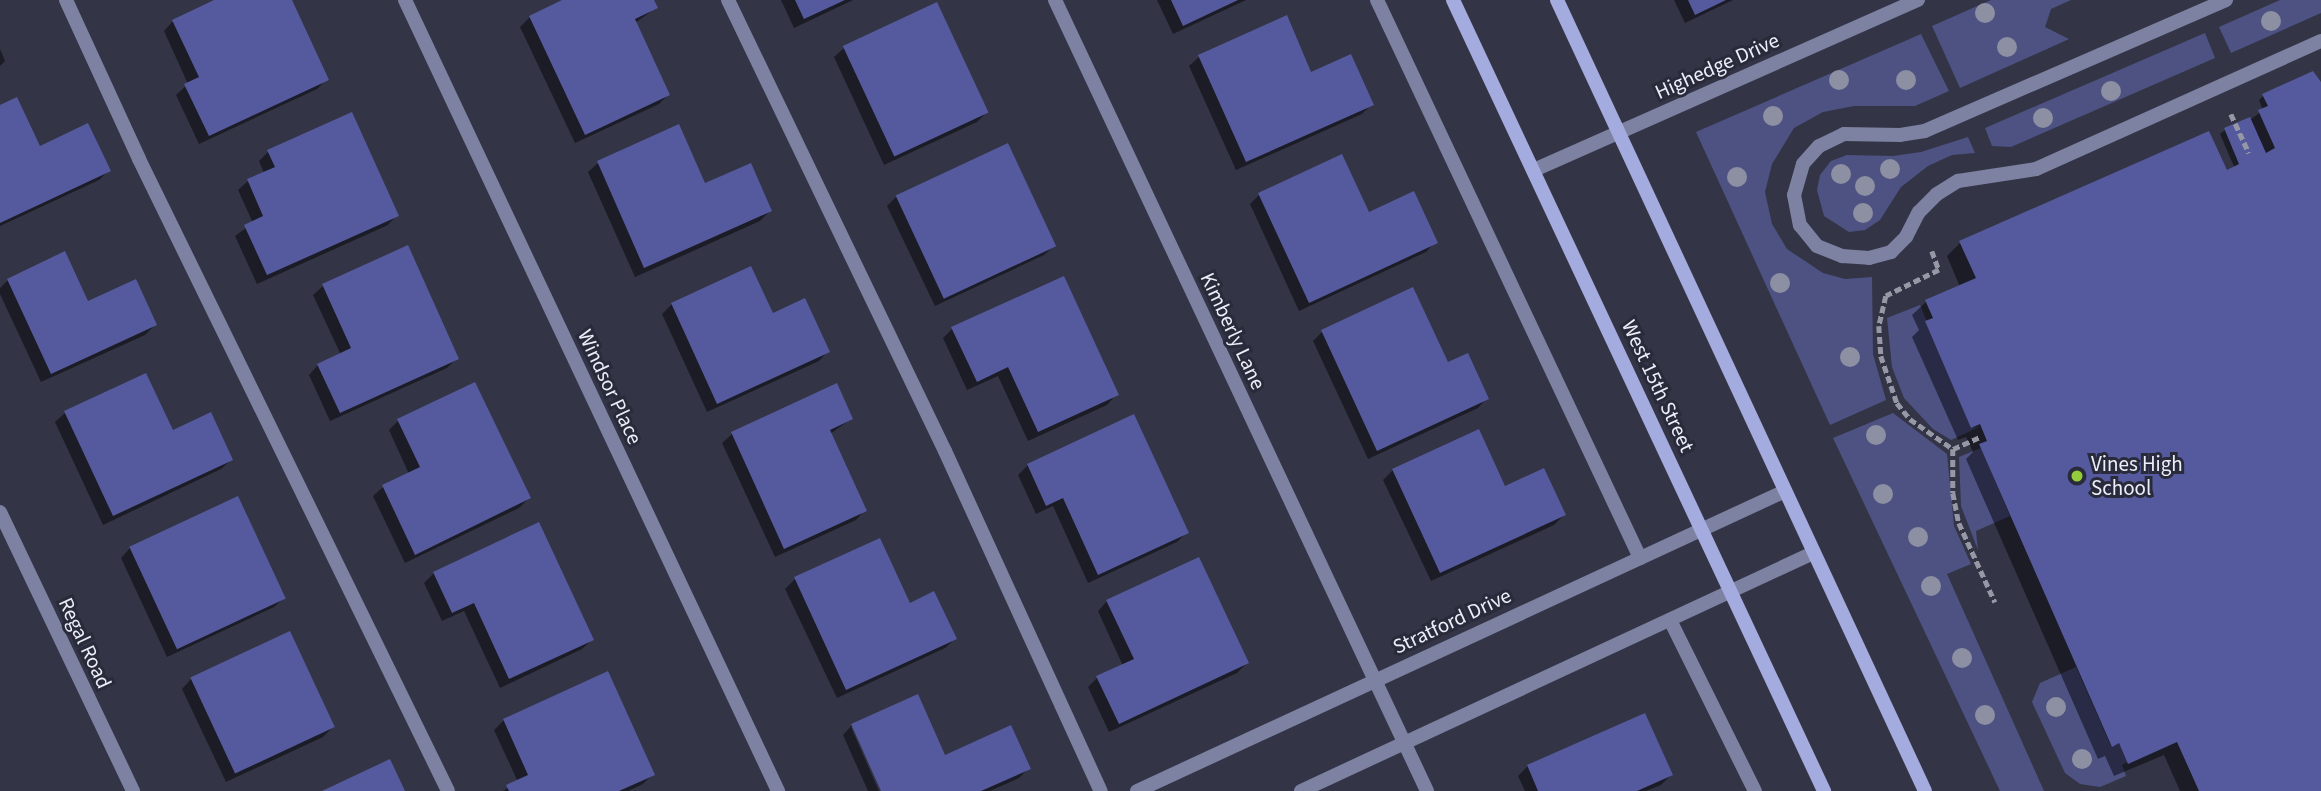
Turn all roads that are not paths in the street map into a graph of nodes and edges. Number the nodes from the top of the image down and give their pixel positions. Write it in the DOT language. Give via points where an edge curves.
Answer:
graph roads {
  1 [pos="66,0"];
  2 [pos="405,0"];
  3 [pos="727,0"];
  4 [pos="1055,0"];
  5 [pos="1377,0"];
  6 [pos="1453,0"];
  7 [pos="1557,0"];
  8 [pos="1918,0"];
  9 [pos="2227,0"];
  10 [pos="2321,41"];
  11 [pos="1619,132"];
  12 [pos="1534,170"];
  13 [pos="1784,491"];
  14 [pos="0,512"];
  15 [pos="1702,530"];
  16 [pos="1813,554"];
  17 [pos="1640,558"];
  18 [pos="1730,592"];
  19 [pos="1670,620"];
  20 [pos="1374,679"];
  21 [pos="1405,743"];
  22 [pos="133,791"];
  23 [pos="448,791"];
  24 [pos="778,791"];
  25 [pos="1101,791"];
  26 [pos="1137,791"];
  27 [pos="1301,791"];
  28 [pos="1427,791"];
  29 [pos="1755,791"];
  30 [pos="1824,791"];
  31 [pos="1925,791"];
  1 -- 23 [label="street"];
  2 -- 24 [label="street, Windsor Place"];
  3 -- 25 [label="street" via="945,451"];
  4 -- 20 [label="street, Kimberly Lane"];
  5 -- 17 [label="street"];
  6 -- 12 [label="main road, West 15th Street"];
  7 -- 11 [label="main road"];
  8 -- 11 [label="street, Highedge Drive"];
  9 -- 10 [label="street" via="1925,131 1844,134 1819,146 1803,164 1794,195 1800,225 1817,246 1842,256 1869,258 1891,252 1906,237 1919,212 1958,181 2036,169"];
  11 -- 12 [label="street, Highedge Drive"];
  11 -- 13 [label="main road"];
  12 -- 15 [label="main road, West 15th Street"];
  13 -- 15 [label="street, Stratford Drive"];
  13 -- 16 [label="main road"];
  14 -- 22 [label="street, Regal Road"];
  15 -- 17 [label="street, Stratford Drive"];
  15 -- 18 [label="main road, West 15th Street"];
  16 -- 18 [label="street"];
  16 -- 31 [label="main road"];
  17 -- 20 [label="street, Stratford Drive"];
  18 -- 19 [label="street"];
  18 -- 30 [label="main road, West 15th Street"];
  19 -- 21 [label="street"];
  19 -- 29 [label="street"];
  20 -- 21 [label="street, Kimberly Lane"];
  20 -- 26 [label="street, Stratford Drive"];
  21 -- 27 [label="street"];
  21 -- 28 [label="street, Kimberly Lane"];
}
